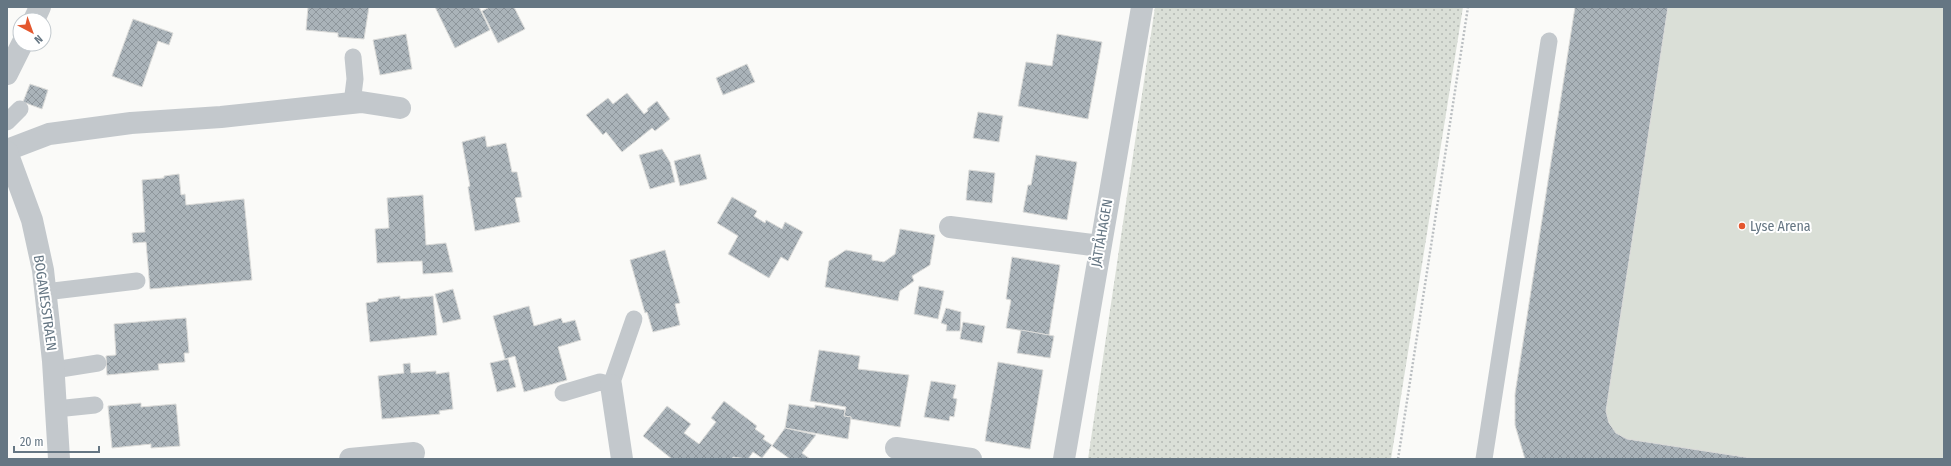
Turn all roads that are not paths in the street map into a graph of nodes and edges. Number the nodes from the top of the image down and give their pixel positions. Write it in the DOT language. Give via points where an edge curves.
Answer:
graph roads {
  1 [pos="1142,7"];
  2 [pos="1549,42"];
  3 [pos="18,52"];
  4 [pos="353,56"];
  5 [pos="7,74"];
  6 [pos="352,103"];
  7 [pos="400,108"];
  8 [pos="20,109"];
  9 [pos="7,122"];
  10 [pos="7,151"];
  11 [pos="950,227"];
  12 [pos="1100,246"];
  13 [pos="137,282"];
  14 [pos="44,292"];
  15 [pos="634,319"];
  16 [pos="98,362"];
  17 [pos="54,370"];
  18 [pos="611,385"];
  19 [pos="563,393"];
  20 [pos="95,405"];
  21 [pos="56,409"];
  22 [pos="896,448"];
  23 [pos="414,453"];
  24 [pos="381,457"];
  25 [pos="59,459"];
  26 [pos="350,459"];
  27 [pos="622,459"];
  28 [pos="970,459"];
  29 [pos="1064,459"];
  30 [pos="1484,459"];
  1 -- 12 [label="street, JÅTTÅHAGEN"];
  2 -- 30 [label="lane"];
  3 -- 5 [label="street"];
  4 -- 6 [label="lane" via="355,79"];
  6 -- 7 [label="street"];
  6 -- 10 [label="street" via="131,123 49,134"];
  8 -- 9 [label="lane"];
  10 -- 14 [label="street, BOGANESSTRAEN" via="32,220 43,270"];
  11 -- 12 [label="street"];
  12 -- 29 [label="street, JÅTTÅHAGEN"];
  13 -- 14 [label="lane"];
  14 -- 17 [label="street, BOGANESSTRAEN"];
  15 -- 18 [label="lane"];
  16 -- 17 [label="lane"];
  17 -- 21 [label="street, BOGANESSTRAEN"];
  18 -- 19 [label="lane" via="600,382"];
  18 -- 27 [label="street"];
  20 -- 21 [label="lane"];
  21 -- 25 [label="street, BOGANESSTRAEN"];
  22 -- 28 [label="street"];
  23 -- 24 [label="street"];
  24 -- 26 [label="street"];
}
